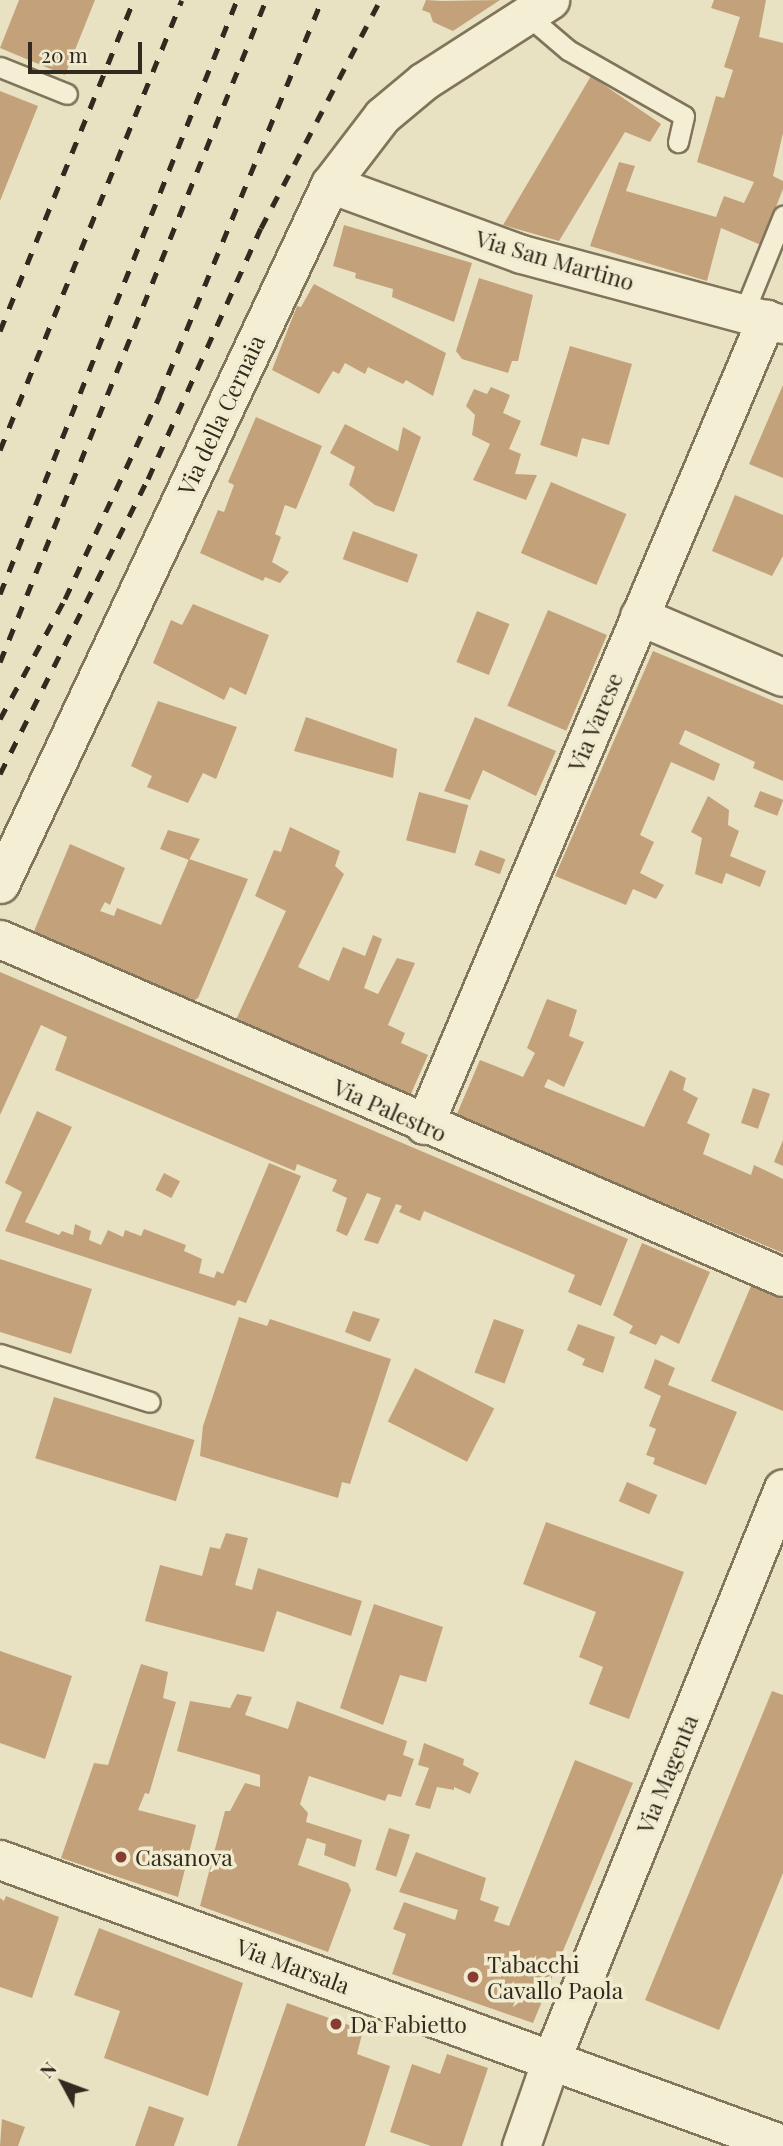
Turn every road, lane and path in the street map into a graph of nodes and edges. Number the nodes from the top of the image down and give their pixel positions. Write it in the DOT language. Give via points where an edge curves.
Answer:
graph roads {
  1 [pos="538,8"];
  2 [pos="0,67"];
  3 [pos="67,94"];
  4 [pos="678,142"];
  5 [pos="330,184"];
  6 [pos="783,216"];
  7 [pos="764,318"];
  8 [pos="639,616"];
  9 [pos="783,677"];
  10 [pos="0,884"];
  11 [pos="0,939"];
  12 [pos="424,1125"];
  13 [pos="783,1277"];
  14 [pos="0,1354"];
  15 [pos="150,1402"];
  16 [pos="783,1488"];
  17 [pos="0,1860"];
  18 [pos="551,2060"];
  19 [pos="783,2145"];
  20 [pos="521,2146"];
  1 -- 4 [label="lane, Via della Cernaia" via="568,50 684,116"];
  1 -- 5 [label="street, Via della Cernaia" via="424,81 393,107 354,149"];
  2 -- 3 [label="lane"];
  5 -- 7 [label="street, Via San Martino" via="521,254"];
  5 -- 10 [label="street, Via della Cernaia"];
  6 -- 7 [label="lane"];
  7 -- 8 [label="street, Via Varese"];
  8 -- 9 [label="street"];
  8 -- 12 [label="street, Via Varese"];
  11 -- 12 [label="street, Via Palestro"];
  12 -- 13 [label="street, Via Palestro"];
  14 -- 15 [label="lane"];
  16 -- 18 [label="street, Via Magenta"];
  17 -- 18 [label="street, Via Marsala"];
  18 -- 19 [label="street, Via Marsala"];
  18 -- 20 [label="street, Via Magenta"];
}
